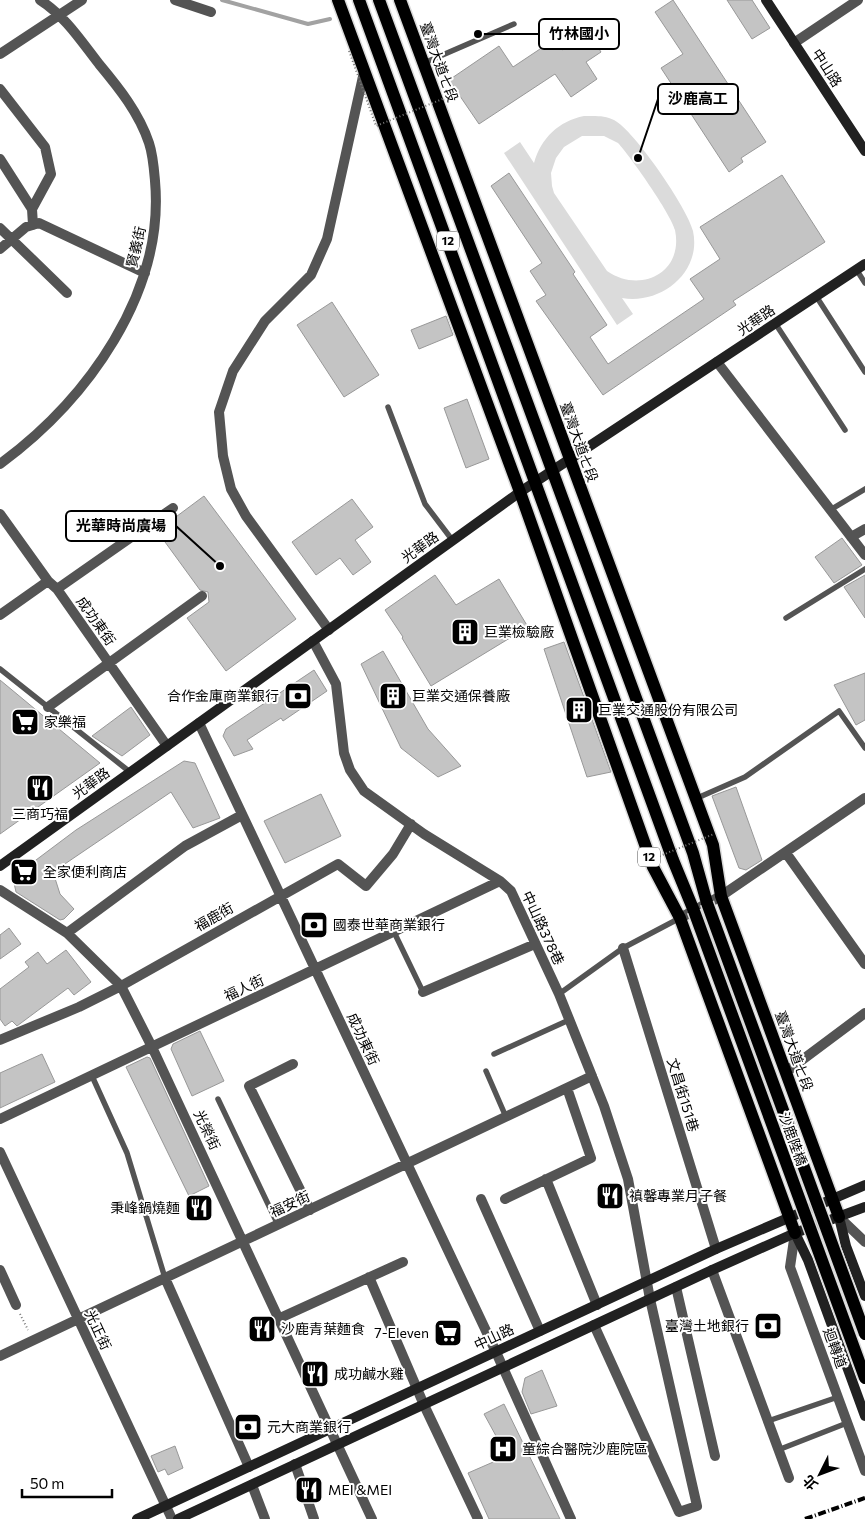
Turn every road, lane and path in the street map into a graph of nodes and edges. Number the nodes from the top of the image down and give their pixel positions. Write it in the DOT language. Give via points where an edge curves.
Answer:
graph roads {
  1 [pos="40,0"];
  2 [pos="82,0"];
  3 [pos="175,0"];
  4 [pos="338,0"];
  5 [pos="359,0"];
  6 [pos="380,0"];
  7 [pos="400,0"];
  8 [pos="766,0"];
  9 [pos="858,0"];
  10 [pos="211,12"];
  11 [pos="59,13"];
  12 [pos="514,24"];
  13 [pos="794,42"];
  14 [pos="349,51"];
  15 [pos="0,54"];
  16 [pos="424,64"];
  17 [pos="364,72"];
  18 [pos="0,89"];
  19 [pos="445,98"];
  20 [pos="865,151"];
  21 [pos="0,159"];
  22 [pos="32,208"];
  23 [pos="33,225"];
  24 [pos="0,228"];
  25 [pos="12,238"];
  26 [pos="0,249"];
  27 [pos="861,266"];
  28 [pos="145,273"];
  29 [pos="865,283"];
  30 [pos="67,294"];
  31 [pos="815,296"];
  32 [pos="775,323"];
  33 [pos="717,362"];
  34 [pos="865,372"];
  35 [pos="388,407"];
  36 [pos="845,430"];
  37 [pos="570,460"];
  38 [pos="0,464"];
  39 [pos="510,467"];
  40 [pos="553,471"];
  41 [pos="536,482"];
  42 [pos="865,489"];
  43 [pos="520,492"];
  44 [pos="173,508"];
  45 [pos="830,510"];
  46 [pos="0,514"];
  47 [pos="865,529"];
  48 [pos="851,538"];
  49 [pos="453,541"];
  50 [pos="865,555"];
  51 [pos="865,569"];
  52 [pos="48,580"];
  53 [pos="57,589"];
  54 [pos="202,596"];
  55 [pos="0,615"];
  56 [pos="786,618"];
  57 [pos="330,630"];
  58 [pos="313,641"];
  59 [pos="108,663"];
  60 [pos="0,669"];
  61 [pos="48,707"];
  62 [pos="199,723"];
  63 [pos="167,746"];
  64 [pos="865,748"];
  65 [pos="130,772"];
  66 [pos="865,798"];
  67 [pos="695,799"];
  68 [pos="242,815"];
  69 [pos="411,824"];
  70 [pos="714,834"];
  71 [pos="693,852"];
  72 [pos="786,853"];
  73 [pos="673,860"];
  74 [pos="640,864"];
  75 [pos="0,866"];
  76 [pos="500,881"];
  77 [pos="0,890"];
  78 [pos="280,895"];
  79 [pos="721,896"];
  80 [pos="707,903"];
  81 [pos="694,911"];
  82 [pos="680,918"];
  83 [pos="394,932"];
  84 [pos="67,933"];
  85 [pos="535,944"];
  86 [pos="623,948"];
  87 [pos="865,964"];
  88 [pos="315,969"];
  89 [pos="121,986"];
  90 [pos="423,992"];
  91 [pos="559,994"];
  92 [pos="865,1013"];
  93 [pos="569,1020"];
  94 [pos="0,1040"];
  95 [pos="152,1046"];
  96 [pos="494,1054"];
  97 [pos="293,1064"];
  98 [pos="486,1071"];
  99 [pos="786,1072"];
  100 [pos="92,1076"];
  101 [pos="592,1076"];
  102 [pos="567,1088"];
  103 [pos="218,1099"];
  104 [pos="506,1117"];
  105 [pos="0,1119"];
  106 [pos="0,1152"];
  107 [pos="407,1164"];
  108 [pos="546,1179"];
  109 [pos="865,1185"];
  110 [pos="832,1198"];
  111 [pos="480,1199"];
  112 [pos="505,1199"];
  113 [pos="865,1207"];
  114 [pos="310,1210"];
  115 [pos="789,1216"];
  116 [pos="840,1216"];
  117 [pos="278,1225"];
  118 [pos="795,1234"];
  119 [pos="244,1241"];
  120 [pos="865,1242"];
  121 [pos="716,1249"];
  122 [pos="403,1262"];
  123 [pos="0,1270"];
  124 [pos="712,1270"];
  125 [pos="369,1277"];
  126 [pos="165,1278"];
  127 [pos="648,1281"];
  128 [pos="676,1287"];
  129 [pos="865,1296"];
  130 [pos="650,1299"];
  131 [pos="597,1304"];
  132 [pos="16,1305"];
  133 [pos="280,1318"];
  134 [pos="78,1319"];
  135 [pos="594,1325"];
  136 [pos="540,1331"];
  137 [pos="865,1334"];
  138 [pos="33,1341"];
  139 [pos="496,1352"];
  140 [pos="0,1356"];
  141 [pos="503,1367"];
  142 [pos="865,1378"];
  143 [pos="418,1387"];
  144 [pos="838,1397"];
  145 [pos="424,1405"];
  146 [pos="865,1416"];
  147 [pos="768,1421"];
  148 [pos="848,1423"];
  149 [pos="332,1428"];
  150 [pos="339,1444"];
  151 [pos="778,1450"];
  152 [pos="715,1456"];
  153 [pos="295,1464"];
  154 [pos="249,1467"];
  155 [pos="865,1471"];
  156 [pos="789,1478"];
  157 [pos="252,1485"];
  158 [pos="166,1506"];
  159 [pos="137,1519"];
  160 [pos="172,1519"];
  161 [pos="178,1519"];
  162 [pos="265,1519"];
  163 [pos="314,1519"];
  164 [pos="372,1519"];
  165 [pos="478,1519"];
  166 [pos="571,1519"];
  1 -- 11 [label="street, 賢義街"];
  2 -- 11 [label="street"];
  3 -- 10 [label="street"];
  4 -- 17 [label="main road, 12"];
  5 -- 41 [label="main road, 12"];
  6 -- 40 [label="main road, 臺灣大道七段 / 12"];
  7 -- 16 [label="main road, 臺灣大道七段 / 12"];
  8 -- 13 [label="street, 中山路"];
  9 -- 13 [label="street"];
  11 -- 15 [label="street"];
  11 -- 28 [label="street, 賢義街" via="121,91 142,123 150,145 157,209"];
  12 -- 16 [label="lane"];
  13 -- 20 [label="street, 中山路"];
  14 -- 19 [label="path, bridge" via="376,126"];
  16 -- 37 [label="main road, 臺灣大道七段 / 12"];
  17 -- 39 [label="main road, 12"];
  17 -- 57 [label="street" via="327,239 311,275 265,322 233,371 219,412 223,456 231,489 246,516"];
  18 -- 22 [label="street" via="45,147 51,174"];
  21 -- 22 [label="street"];
  22 -- 23 [label="street"];
  23 -- 25 [label="street"];
  23 -- 28 [label="street" via="39,224"];
  24 -- 25 [label="street"];
  25 -- 26 [label="street"];
  25 -- 30 [label="street"];
  27 -- 29 [label="lane"];
  27 -- 31 [label="street, 光華路"];
  28 -- 38 [label="street, 賢義街" via="111,347 84,384 36,435"];
  31 -- 32 [label="street, 光華路"];
  31 -- 34 [label="lane"];
  32 -- 33 [label="street, 光華路"];
  32 -- 36 [label="lane"];
  33 -- 37 [label="street, 光華路"];
  33 -- 45 [label="street"];
  35 -- 49 [label="lane" via="426,504"];
  37 -- 40 [label="street, 光華路"];
  37 -- 67 [label="main road, 臺灣大道七段 / 12"];
  39 -- 41 [label="main road"];
  39 -- 43 [label="main road, 12"];
  40 -- 41 [label="street, 光華路"];
  40 -- 71 [label="main road, 臺灣大道七段 / 12"];
  41 -- 43 [label="street, 光華路"];
  41 -- 73 [label="main road, 12"];
  42 -- 45 [label="lane"];
  43 -- 49 [label="street, 光華路"];
  43 -- 82 [label="main road, 12" via="653,867"];
  44 -- 53 [label="street"];
  45 -- 48 [label="street"];
  46 -- 52 [label="street, 成功東街"];
  47 -- 48 [label="street"];
  48 -- 50 [label="street"];
  49 -- 57 [label="street, 光華路"];
  51 -- 56 [label="lane"];
  52 -- 53 [label="street, 成功東街"];
  52 -- 55 [label="street"];
  53 -- 59 [label="street, 成功東街"];
  54 -- 59 [label="street"];
  57 -- 58 [label="street, 光華路"];
  58 -- 62 [label="street, 光華路"];
  58 -- 69 [label="street, 中山路378巷" via="336,684 344,753 350,770 364,791"];
  59 -- 61 [label="street"];
  59 -- 63 [label="street, 成功東街"];
  60 -- 61 [label="lane"];
  61 -- 65 [label="lane"];
  62 -- 63 [label="street, 光華路"];
  62 -- 68 [label="street, 成功東街"];
  63 -- 65 [label="street, 光華路"];
  64 -- 67 [label="lane" via="839,711 744,777"];
  65 -- 75 [label="street, 光華路"];
  66 -- 72 [label="street"];
  67 -- 79 [label="main road, 臺灣大道七段 / 12" via="713,845"];
  68 -- 78 [label="street, 成功東街"];
  68 -- 84 [label="street" via="185,846"];
  69 -- 76 [label="street, 中山路378巷"];
  69 -- 78 [label="street, 福鹿街" via="393,854 366,886 338,864"];
  70 -- 74 [label="path, bridge"];
  71 -- 79 [label="main road, 臺灣大道七段 / 12"];
  71 -- 80 [label="main road, 臺灣大道七段 / 12"];
  72 -- 79 [label="street"];
  72 -- 87 [label="street"];
  73 -- 81 [label="main road, 12"];
  73 -- 82 [label="main road, 12"];
  76 -- 83 [label="street, 福人街"];
  76 -- 85 [label="street, 中山路378巷" via="511,891"];
  77 -- 84 [label="street, 光榮街"];
  78 -- 88 [label="street, 成功東街"];
  78 -- 89 [label="street, 福鹿街"];
  79 -- 80 [label="street"];
  79 -- 99 [label="main road, 臺灣大道七段 / 12"];
  80 -- 81 [label="street"];
  80 -- 137 [label="main road, 沙鹿陸橋 / 12, bridge"];
  81 -- 82 [label="street"];
  81 -- 142 [label="main road, 沙鹿陸橋 / 12, bridge"];
  82 -- 86 [label="lane"];
  82 -- 115 [label="main road, 12"];
  83 -- 88 [label="street, 福人街"];
  83 -- 90 [label="lane"];
  84 -- 89 [label="street, 光榮街"];
  85 -- 90 [label="street"];
  85 -- 91 [label="street, 中山路378巷"];
  86 -- 91 [label="lane"];
  86 -- 121 [label="street, 文昌街151巷"];
  88 -- 95 [label="street, 福人街"];
  88 -- 107 [label="street, 成功東街"];
  89 -- 94 [label="street, 福鹿街"];
  89 -- 95 [label="street, 光榮街"];
  91 -- 93 [label="street, 中山路378巷"];
  92 -- 99 [label="street"];
  93 -- 96 [label="lane"];
  93 -- 101 [label="street, 中山路378巷"];
  95 -- 100 [label="street, 福人街"];
  95 -- 119 [label="street, 光榮街"];
  97 -- 114 [label="street" via="249,1086"];
  98 -- 104 [label="lane"];
  99 -- 110 [label="main road, 臺灣大道七段 / 12"];
  100 -- 105 [label="street, 福人街"];
  100 -- 126 [label="lane" via="127,1153"];
  101 -- 102 [label="street, 福安街"];
  101 -- 127 [label="street, 中山路378巷" via="628,1179"];
  102 -- 104 [label="street, 福安街"];
  102 -- 108 [label="street" via="591,1158"];
  103 -- 117 [label="lane"];
  104 -- 107 [label="street, 福安街"];
  106 -- 134 [label="street, 光正街"];
  107 -- 114 [label="street, 福安街"];
  107 -- 139 [label="street, 成功東街"];
  108 -- 112 [label="street"];
  108 -- 131 [label="street"];
  109 -- 110 [label="street, 中山路"];
  110 -- 115 [label="street, 中山路"];
  110 -- 116 [label="main road, 臺灣大道七段 / 12"];
  111 -- 136 [label="street"];
  113 -- 116 [label="street"];
  114 -- 117 [label="street, 福安街"];
  115 -- 118 [label="main road, 12"];
  115 -- 121 [label="street, 中山路"];
  116 -- 118 [label="street"];
  116 -- 120 [label="street"];
  116 -- 129 [label="street" via="846,1246"];
  117 -- 119 [label="street, 福安街"];
  118 -- 124 [label="street"];
  118 -- 144 [label="street, 迴轉道" via="790,1267"];
  118 -- 146 [label="street" via="808,1260"];
  119 -- 126 [label="street, 福安街"];
  119 -- 133 [label="street, 光榮街"];
  121 -- 127 [label="street, 中山路"];
  122 -- 125 [label="street"];
  123 -- 132 [label="street"];
  124 -- 128 [label="street"];
  124 -- 147 [label="street"];
  125 -- 133 [label="street"];
  125 -- 143 [label="street"];
  126 -- 134 [label="street, 福安街"];
  126 -- 154 [label="street"];
  127 -- 130 [label="street, 中山路378巷"];
  127 -- 131 [label="street, 中山路"];
  128 -- 130 [label="street"];
  128 -- 152 [label="street"];
  130 -- 135 [label="street"];
  130 -- 135 [label="street, 中山路378巷" via="697,1506 679,1512"];
  131 -- 136 [label="street, 中山路"];
  132 -- 138 [label="path"];
  133 -- 149 [label="street, 光榮街"];
  134 -- 138 [label="street, 福安街"];
  134 -- 158 [label="street, 光正街"];
  135 -- 141 [label="street"];
  136 -- 139 [label="street, 中山路"];
  138 -- 140 [label="street, 福安街"];
  139 -- 141 [label="street, 成功東街"];
  139 -- 143 [label="street, 中山路"];
  141 -- 145 [label="street"];
  141 -- 166 [label="street, 成功東街"];
  143 -- 145 [label="street"];
  143 -- 149 [label="street, 中山路"];
  144 -- 147 [label="lane"];
  144 -- 148 [label="street, 迴轉道"];
  145 -- 150 [label="street"];
  145 -- 165 [label="street"];
  147 -- 151 [label="street"];
  148 -- 151 [label="lane"];
  148 -- 155 [label="street, 迴轉道"];
  149 -- 150 [label="street, 光榮街"];
  149 -- 154 [label="street, 中山路"];
  150 -- 153 [label="street"];
  150 -- 164 [label="street, 光榮街"];
  151 -- 156 [label="street"];
  153 -- 157 [label="street"];
  153 -- 163 [label="street"];
  154 -- 158 [label="street, 中山路"];
  157 -- 161 [label="street"];
  157 -- 162 [label="street"];
  158 -- 159 [label="street, 中山路"];
  158 -- 160 [label="street, 光正街"];
}
